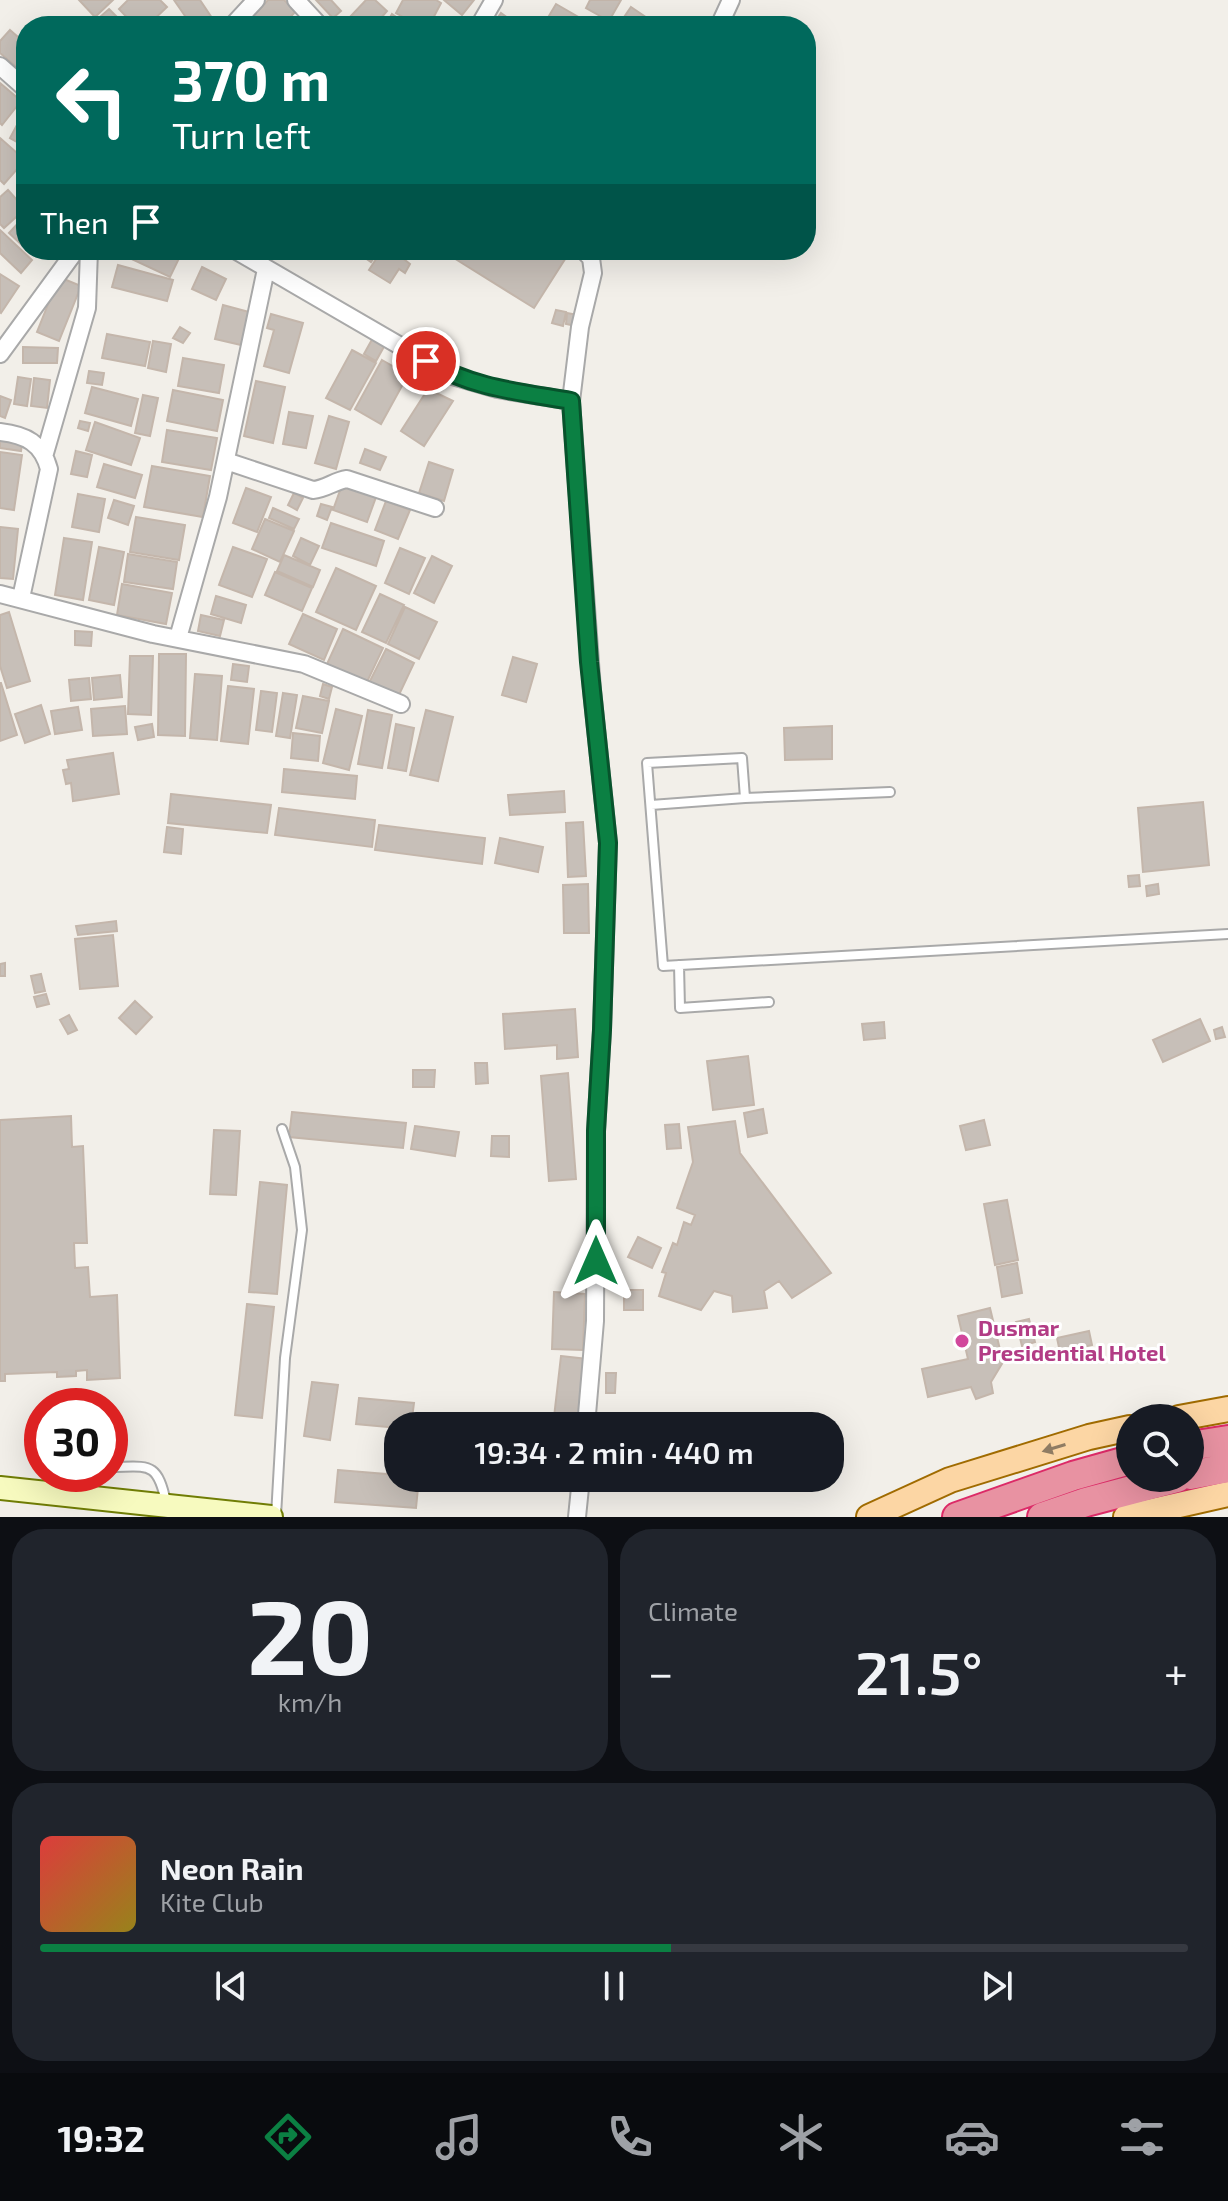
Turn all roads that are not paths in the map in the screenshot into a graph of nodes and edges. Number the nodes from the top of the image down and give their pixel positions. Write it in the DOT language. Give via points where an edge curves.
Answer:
graph roads {
  1 [pos="256,0"];
  2 [pos="296,0"];
  3 [pos="241,16"];
  4 [pos="311,16"];
  5 [pos="0,66"];
  6 [pos="16,80"];
  7 [pos="69,260"];
  8 [pos="89,260"];
  9 [pos="251,260"];
  10 [pos="591,260"];
  11 [pos="266,269"];
  12 [pos="0,354"];
  13 [pos="571,401"];
  14 [pos="0,432"];
  15 [pos="45,453"];
  16 [pos="226,461"];
  17 [pos="435,508"];
  18 [pos="0,594"];
  19 [pos="21,598"];
  20 [pos="178,638"];
  21 [pos="401,704"];
  22 [pos="890,792"];
  23 [pos="745,798"];
  24 [pos="651,805"];
  25 [pos="1228,934"];
  26 [pos="679,965"];
  27 [pos="769,1002"];
  28 [pos="282,1129"];
  29 [pos="1228,1409"];
  30 [pos="587,1412"];
  31 [pos="1204,1413"];
  32 [pos="1116,1431"];
  33 [pos="1228,1440"];
  34 [pos="1204,1444"];
  35 [pos="1116,1464"];
  36 [pos="128,1467"];
  37 [pos="1228,1468"];
  38 [pos="1204,1472"];
  39 [pos="0,1488"];
  40 [pos="580,1492"];
  41 [pos="1124,1492"];
  42 [pos="1228,1494"];
  43 [pos="0,1502"];
  44 [pos="167,1506"];
  45 [pos="130,1517"];
  46 [pos="273,1517"];
  47 [pos="577,1517"];
  48 [pos="869,1517"];
  49 [pos="957,1517"];
  50 [pos="1042,1517"];
  51 [pos="1126,1517"];
  1 -- 3 [label="street"];
  2 -- 4 [label="street"];
  5 -- 6 [label="street"];
  7 -- 12 [label="street"];
  8 -- 15 [label="street" via="87,308"];
  9 -- 11 [label="street"];
  10 -- 13 [label="street"];
  11 -- 13 [label="street" via="452,376"];
  11 -- 16 [label="street"];
  13 -- 30 [label="street" via="608,843 596,1131 595,1321"];
  14 -- 15 [label="street" via="34,441"];
  15 -- 19 [label="street" via="49,469"];
  16 -- 17 [label="street" via="313,490 347,479"];
  16 -- 20 [label="street"];
  18 -- 19 [label="street"];
  19 -- 20 [label="street"];
  20 -- 21 [label="street" via="304,664"];
  22 -- 23 [label="lane"];
  23 -- 24 [label="lane"];
  23 -- 24 [label="lane" via="742,758 647,763"];
  24 -- 26 [label="lane" via="663,966"];
  25 -- 26 [label="lane"];
  26 -- 27 [label="lane" via="680,1008"];
  28 -- 46 [label="lane" via="295,1167 302,1230 285,1358"];
  29 -- 31 [label="main road"];
  32 -- 48 [label="main road, one-way" via="950,1480"];
  33 -- 34 [label="highway"];
  35 -- 49 [label="highway"];
  36 -- 44 [label="lane" via="157,1472"];
  37 -- 38 [label="highway"];
  39 -- 44 [label="main road"];
  40 -- 47 [label="street"];
  41 -- 50 [label="highway"];
  42 -- 51 [label="main road"];
  43 -- 45 [label="main road"];
  44 -- 46 [label="main road"];
}
